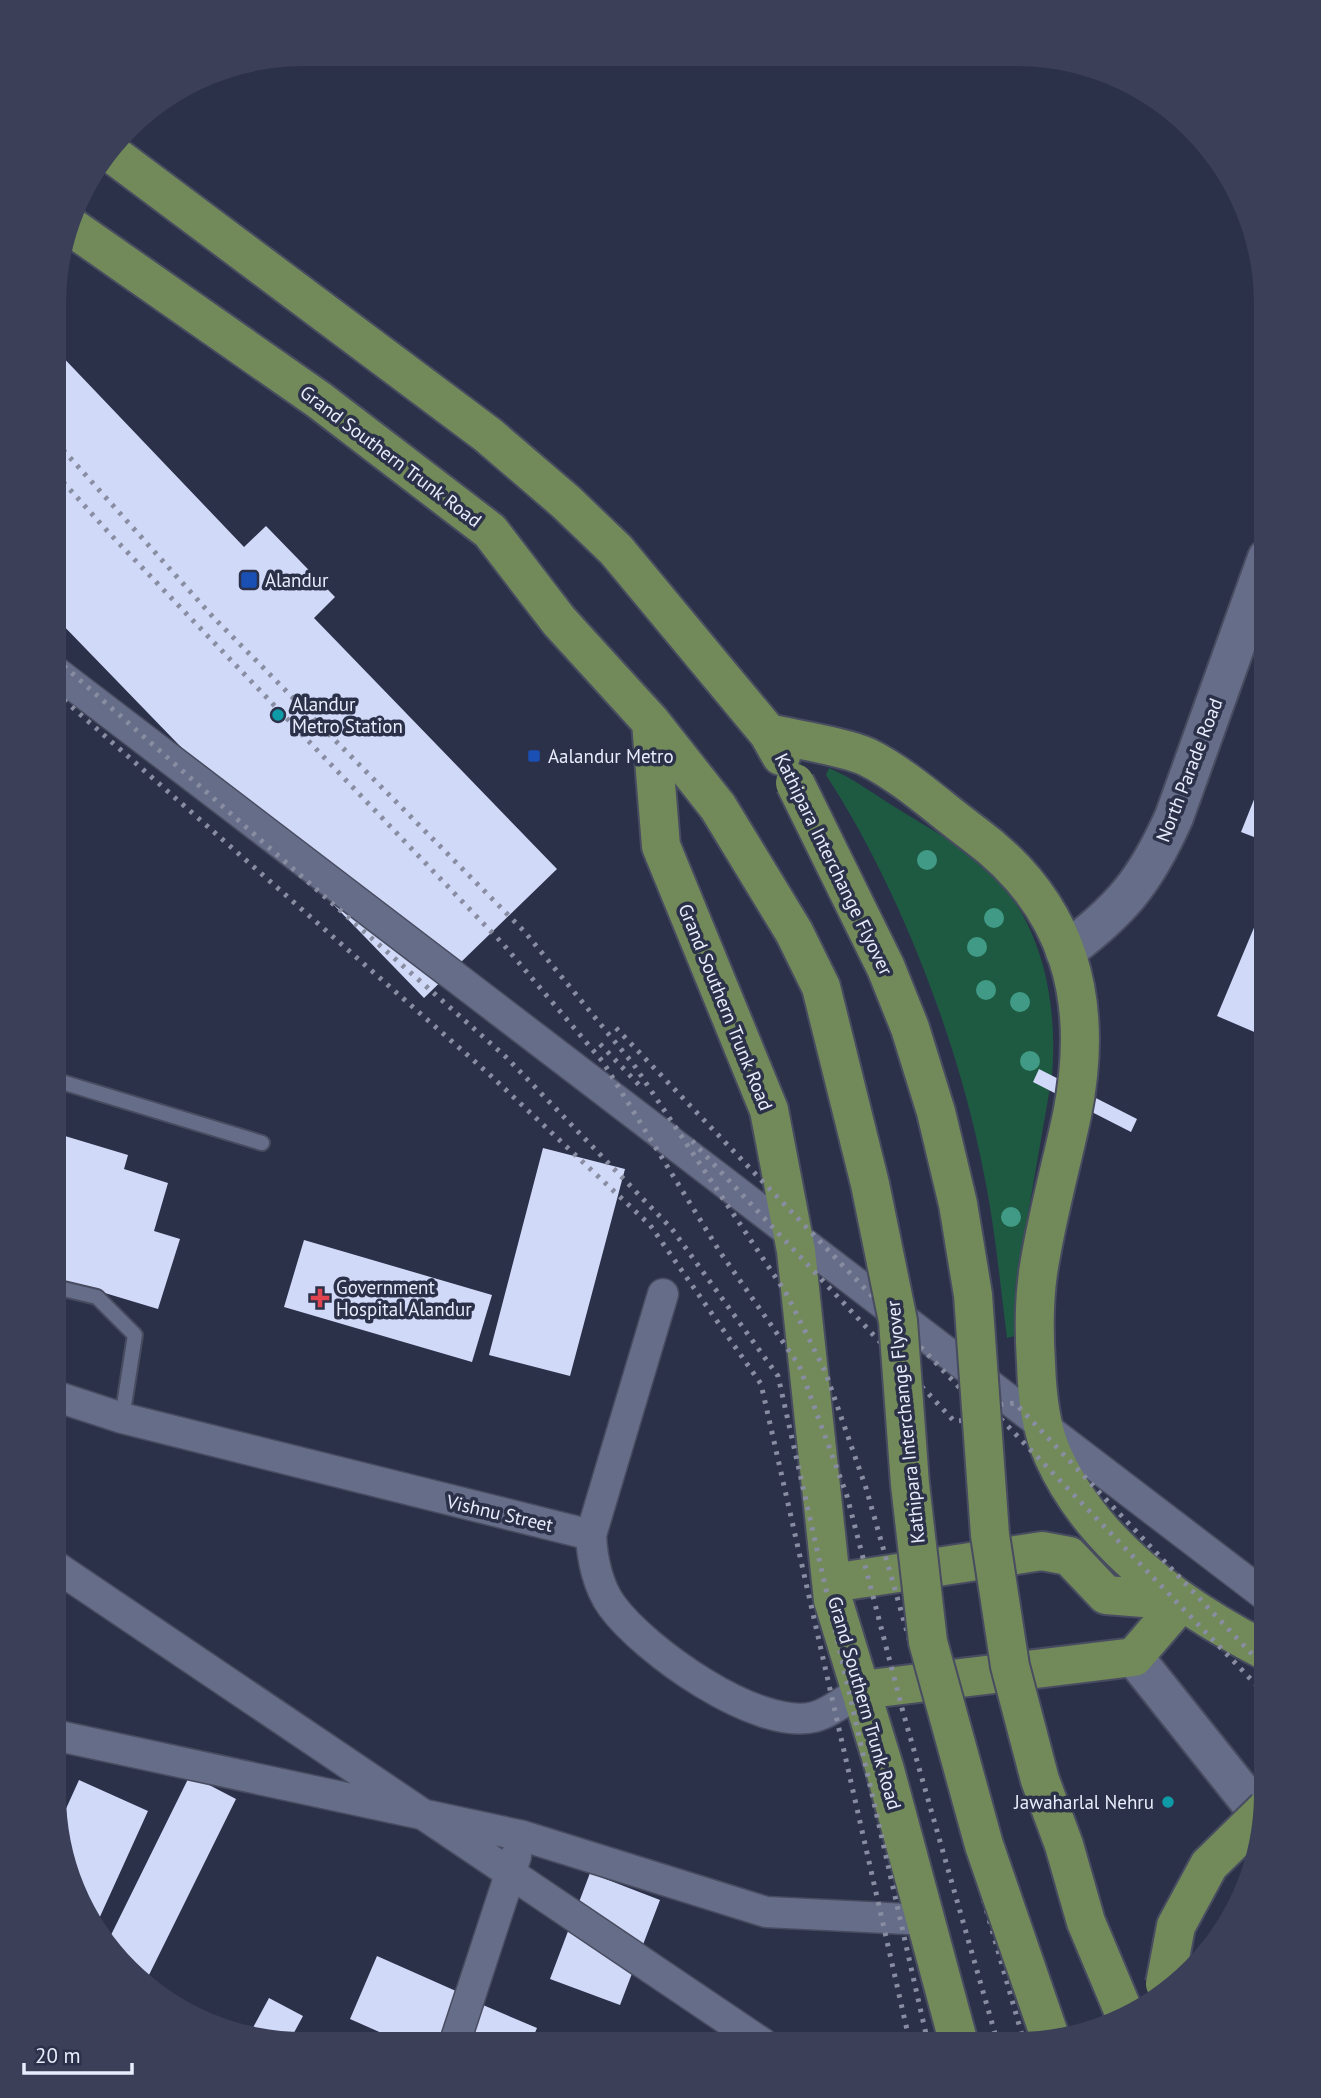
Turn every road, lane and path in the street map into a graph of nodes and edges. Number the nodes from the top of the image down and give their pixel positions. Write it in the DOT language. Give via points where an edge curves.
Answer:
graph roads {
  1 [pos="117,158"];
  2 [pos="78,232"];
  3 [pos="1254,594"];
  4 [pos="66,680"];
  5 [pos="651,722"];
  6 [pos="768,733"];
  7 [pos="1065,952"];
  8 [pos="66,1083"];
  9 [pos="262,1143"];
  10 [pos="66,1290"];
  11 [pos="663,1294"];
  12 [pos="66,1400"];
  13 [pos="122,1418"];
  14 [pos="591,1535"];
  15 [pos="66,1573"];
  16 [pos="832,1583"];
  17 [pos="1254,1587"];
  18 [pos="1182,1601"];
  19 [pos="1254,1644"];
  20 [pos="1134,1657"];
  21 [pos="860,1690"];
  22 [pos="66,1738"];
  23 [pos="1254,1807"];
  24 [pos="1252,1823"];
  25 [pos="523,1836"];
  26 [pos="927,1920"];
  27 [pos="1166,1979"];
  28 [pos="1122,2007"];
  29 [pos="1047,2029"];
  30 [pos="458,2032"];
  31 [pos="746,2032"];
  32 [pos="956,2032"];
  1 -- 6 [label="main road" via="477,427 566,502 616,550"];
  2 -- 5 [label="main road, Grand Southern Trunk Road" via="319,400 489,531 559,621"];
  3 -- 7 [label="street, North Parade Road" via="1156,856 1120,907"];
  4 -- 17 [label="street"];
  5 -- 16 [label="main road, Grand Southern Trunk Road" via="661,846 769,1110 796,1251"];
  5 -- 29 [label="main road, Kathipara Interchange Flyover, bridge" via="718,807 794,932 821,987 898,1321 928,1642 984,1845"];
  6 -- 7 [label="main road" via="865,756 995,849 1033,889 1058,928"];
  6 -- 28 [label="main road, Kathipara Interchange Flyover, bridge" via="886,968 936,1112 973,1295 990,1535 1010,1666 1040,1780 1086,1922"];
  7 -- 18 [label="main road" via="1079,1013 1079,1060 1038,1273 1034,1329 1043,1425 1070,1488 1095,1521"];
  8 -- 9 [label="lane"];
  10 -- 13 [label="lane" via="97,1297 135,1335"];
  11 -- 14 [label="street"];
  12 -- 13 [label="street, Vishnu Street"];
  13 -- 14 [label="street, Vishnu Street"];
  14 -- 21 [label="street" via="592,1560 610,1604 632,1630 726,1696 765,1712 814,1717"];
  15 -- 31 [label="street"];
  16 -- 18 [label="main road" via="1042,1551 1069,1556 1107,1595"];
  16 -- 21 [label="main road, Grand Southern Trunk Road"];
  18 -- 19 [label="main road"];
  18 -- 20 [label="main road"];
  20 -- 21 [label="main road"];
  20 -- 23 [label="street"];
  21 -- 26 [label="main road, Grand Southern Trunk Road"];
  22 -- 25 [label="street"];
  24 -- 27 [label="main road, bridge" via="1209,1865 1176,1926"];
  25 -- 26 [label="street" via="766,1912"];
  25 -- 30 [label="street"];
  26 -- 32 [label="main road, Grand Southern Trunk Road"];
}
